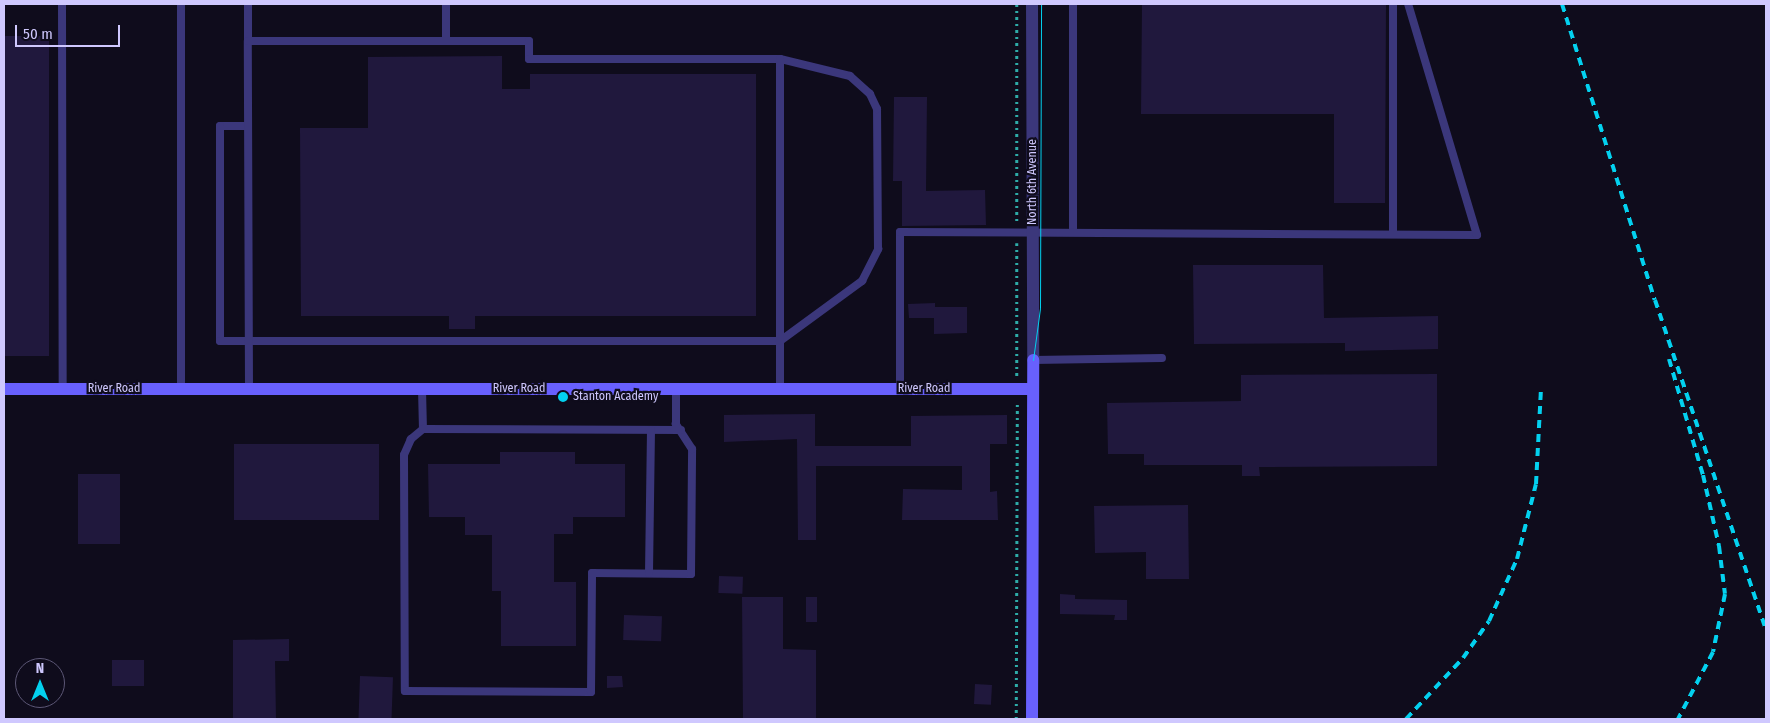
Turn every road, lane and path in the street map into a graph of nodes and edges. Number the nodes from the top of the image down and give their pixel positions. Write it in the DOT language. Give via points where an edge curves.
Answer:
graph roads {
  1 [pos="62,4"];
  2 [pos="181,4"];
  3 [pos="248,4"];
  4 [pos="446,4"];
  5 [pos="1017,4"];
  6 [pos="1032,4"];
  7 [pos="1073,4"];
  8 [pos="1393,4"];
  9 [pos="1408,4"];
  10 [pos="248,41"];
  11 [pos="446,41"];
  12 [pos="780,59"];
  13 [pos="248,126"];
  14 [pos="1017,232"];
  15 [pos="1033,232"];
  16 [pos="1073,232"];
  17 [pos="1393,234"];
  18 [pos="249,341"];
  19 [pos="780,341"];
  20 [pos="1162,358"];
  21 [pos="1033,360"];
  22 [pos="4,389"];
  23 [pos="63,389"];
  24 [pos="181,389"];
  25 [pos="249,389"];
  26 [pos="422,389"];
  27 [pos="676,389"];
  28 [pos="780,389"];
  29 [pos="900,389"];
  30 [pos="1017,389"];
  31 [pos="1033,389"];
  32 [pos="423,428"];
  33 [pos="651,430"];
  34 [pos="681,430"];
  35 [pos="650,573"];
  36 [pos="1016,719"];
  37 [pos="1032,719"];
  1 -- 23 [label="lane"];
  2 -- 24 [label="lane"];
  3 -- 10 [label="lane"];
  4 -- 11 [label="lane"];
  5 -- 14 [label="path"];
  6 -- 15 [label="street, North 6th Avenue"];
  7 -- 16 [label="lane"];
  8 -- 17 [label="lane"];
  9 -- 17 [label="lane" via="1477,235"];
  10 -- 11 [label="lane"];
  10 -- 13 [label="lane"];
  11 -- 12 [label="lane" via="528,41 528,60"];
  12 -- 19 [label="lane"];
  12 -- 19 [label="lane" via="850,76 870,94 877,109 878,240 872,267 862,281"];
  13 -- 18 [label="lane"];
  13 -- 18 [label="lane" via="220,126 220,341"];
  14 -- 15 [label="lane"];
  14 -- 29 [label="lane" via="900,232"];
  14 -- 30 [label="path"];
  15 -- 16 [label="lane"];
  15 -- 21 [label="street, North 6th Avenue"];
  16 -- 17 [label="lane"];
  18 -- 19 [label="lane"];
  18 -- 25 [label="lane"];
  19 -- 28 [label="lane"];
  20 -- 21 [label="lane"];
  21 -- 31 [label="street"];
  22 -- 23 [label="street, River Road"];
  23 -- 24 [label="street, River Road"];
  24 -- 25 [label="street, River Road"];
  25 -- 26 [label="street, River Road"];
  26 -- 27 [label="street, River Road"];
  26 -- 32 [label="lane"];
  27 -- 28 [label="street, River Road"];
  27 -- 34 [label="lane" via="676,424"];
  28 -- 29 [label="street, River Road"];
  29 -- 30 [label="street, River Road"];
  30 -- 31 [label="street, River Road"];
  30 -- 36 [label="path"];
  31 -- 37 [label="street"];
  32 -- 33 [label="lane"];
  32 -- 35 [label="lane" via="410,439 404,455 404,691 591,692 592,573"];
  33 -- 34 [label="lane"];
  33 -- 35 [label="lane"];
  34 -- 35 [label="lane" via="692,449 691,574"];
}
